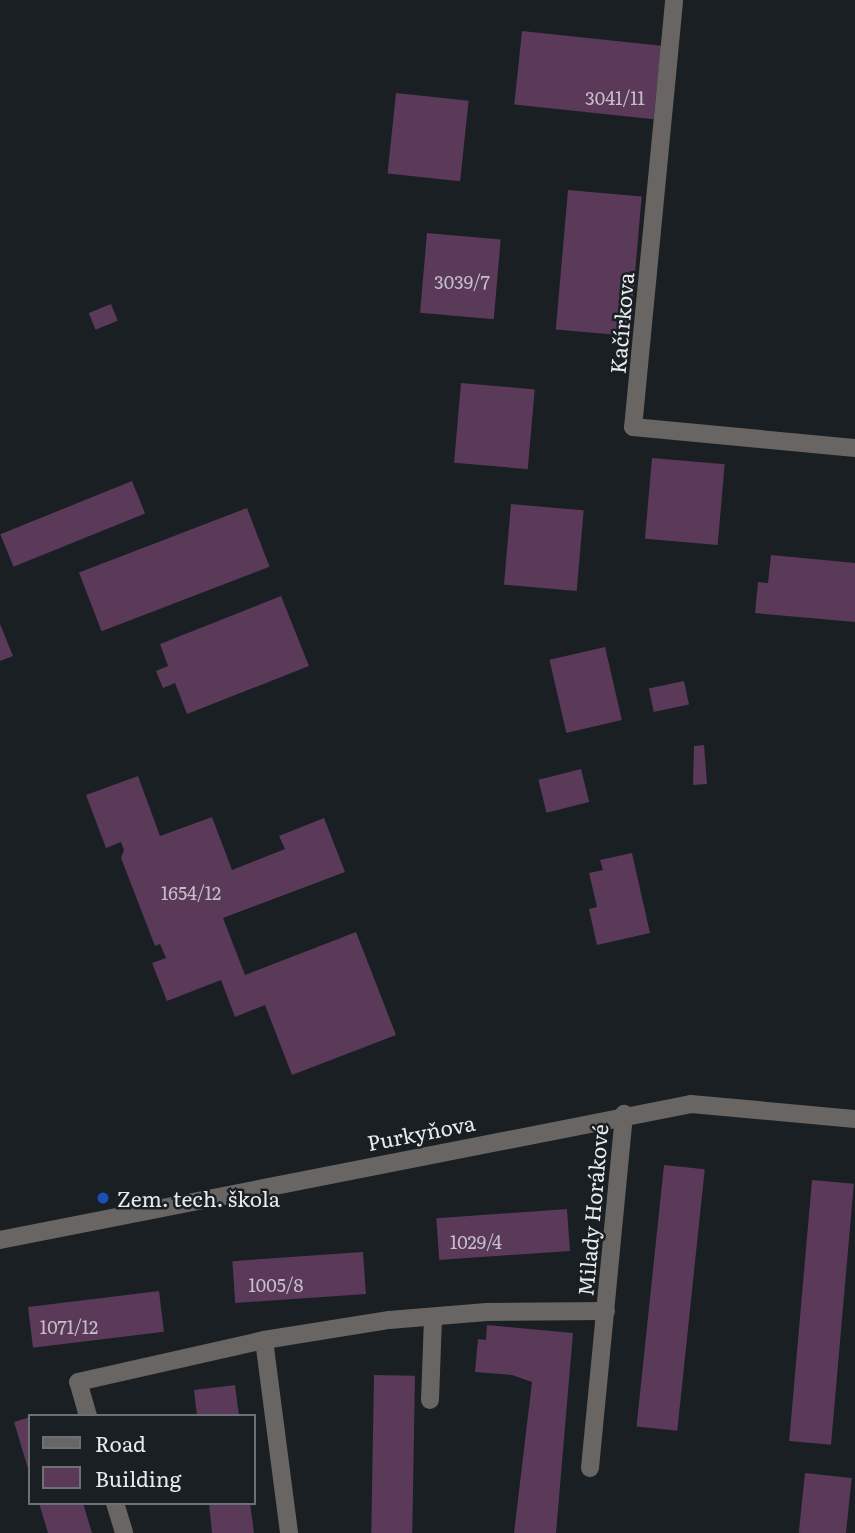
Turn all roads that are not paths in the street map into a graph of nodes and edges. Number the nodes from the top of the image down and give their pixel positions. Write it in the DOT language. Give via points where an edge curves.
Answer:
graph roads {
  1 [pos="674,2"];
  2 [pos="855,448"];
  3 [pos="624,1114"];
  4 [pos="855,1119"];
  5 [pos="0,1240"];
  6 [pos="606,1311"];
  7 [pos="433,1317"];
  8 [pos="264,1340"];
  9 [pos="430,1400"];
  10 [pos="87,1414"];
  11 [pos="590,1468"];
  12 [pos="116,1505"];
  13 [pos="124,1533"];
  14 [pos="289,1533"];
  1 -- 2 [label="street, Kačírkova" via="634,427"];
  3 -- 4 [label="street, Purkyňova" via="691,1104"];
  3 -- 5 [label="street, Purkyňova"];
  3 -- 6 [label="street, Milady Horákové"];
  6 -- 7 [label="street, Milady Horákové"];
  6 -- 11 [label="street, Milady Horákové"];
  7 -- 8 [label="street, Milady Horákové"];
  7 -- 9 [label="street"];
  8 -- 10 [label="street, Milady Horákové" via="78,1382"];
  8 -- 14 [label="street"];
  12 -- 13 [label="street"];
}
